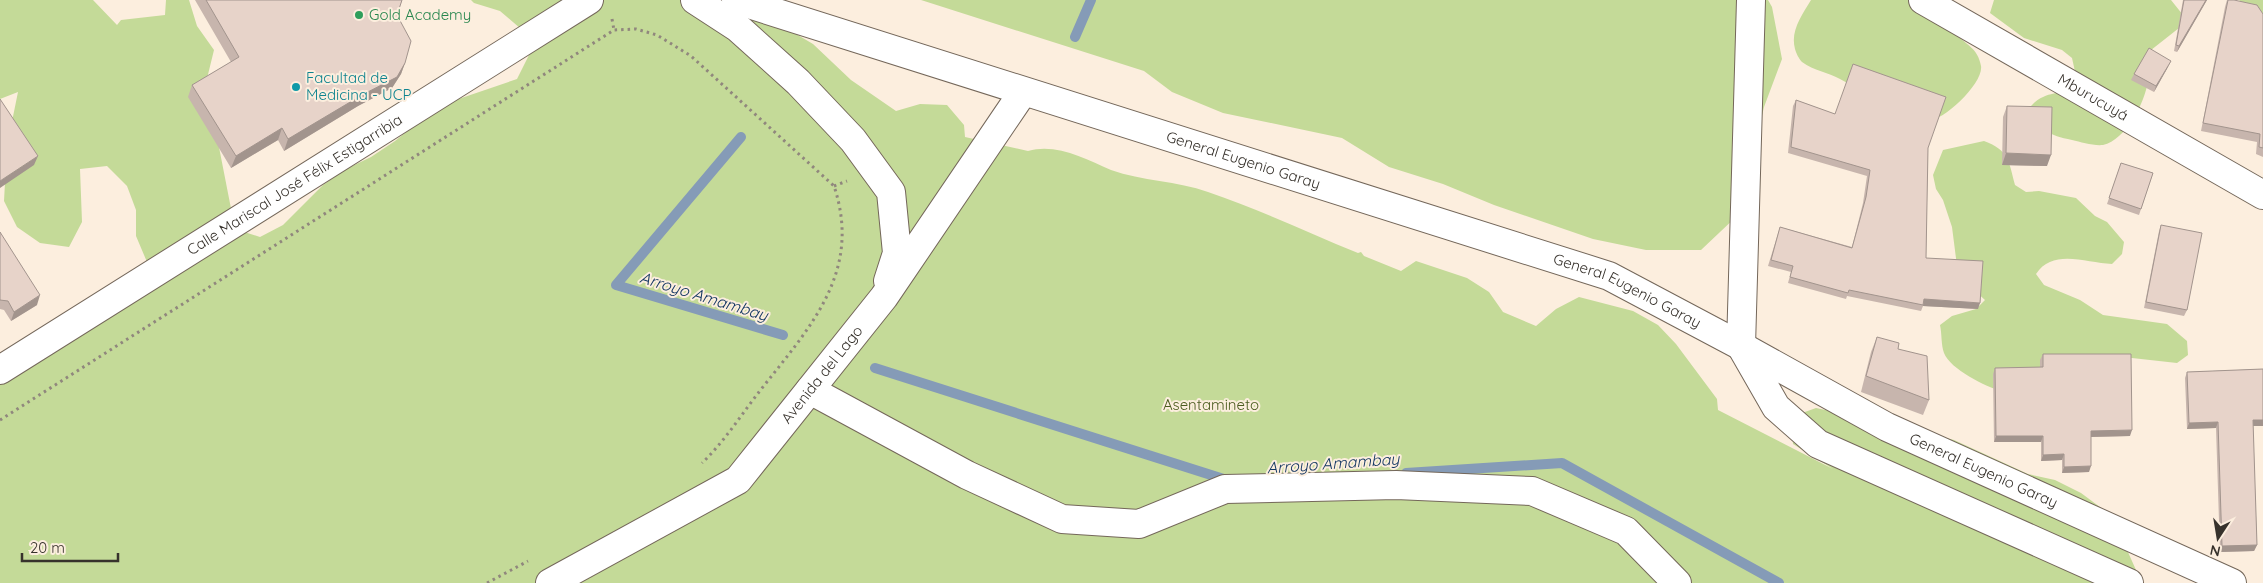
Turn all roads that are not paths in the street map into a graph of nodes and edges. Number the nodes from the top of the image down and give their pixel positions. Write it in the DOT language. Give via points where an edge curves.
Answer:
graph roads {
  1 [pos="589,0"];
  2 [pos="695,0"];
  3 [pos="736,0"];
  4 [pos="1751,0"];
  5 [pos="1923,0"];
  6 [pos="1022,92"];
  7 [pos="2263,195"];
  8 [pos="884,297"];
  9 [pos="1741,346"];
  10 [pos="0,370"];
  11 [pos="810,390"];
  12 [pos="550,583"];
  13 [pos="1677,583"];
  14 [pos="2129,583"];
  15 [pos="2232,583"];
  1 -- 10 [label="street, Calle Mariscal José Félix Estigarribia"];
  2 -- 8 [label="street" via="738,28 798,82 853,140 891,192 896,253"];
  3 -- 6 [label="street, General Eugenio Garay"];
  4 -- 9 [label="street"];
  5 -- 7 [label="street, Mburucuyá"];
  6 -- 8 [label="street, Avenida del Lago"];
  6 -- 9 [label="street, General Eugenio Garay" via="1609,276"];
  8 -- 11 [label="street, Avenida del Lago"];
  9 -- 14 [label="street" via="1776,407 1818,444"];
  9 -- 15 [label="street, General Eugenio Garay" via="1887,427"];
  11 -- 12 [label="street, Avenida del Lago" via="738,480"];
  11 -- 13 [label="street" via="967,475 1062,519 1139,524 1225,489 1396,485 1532,491 1626,530"];
}
